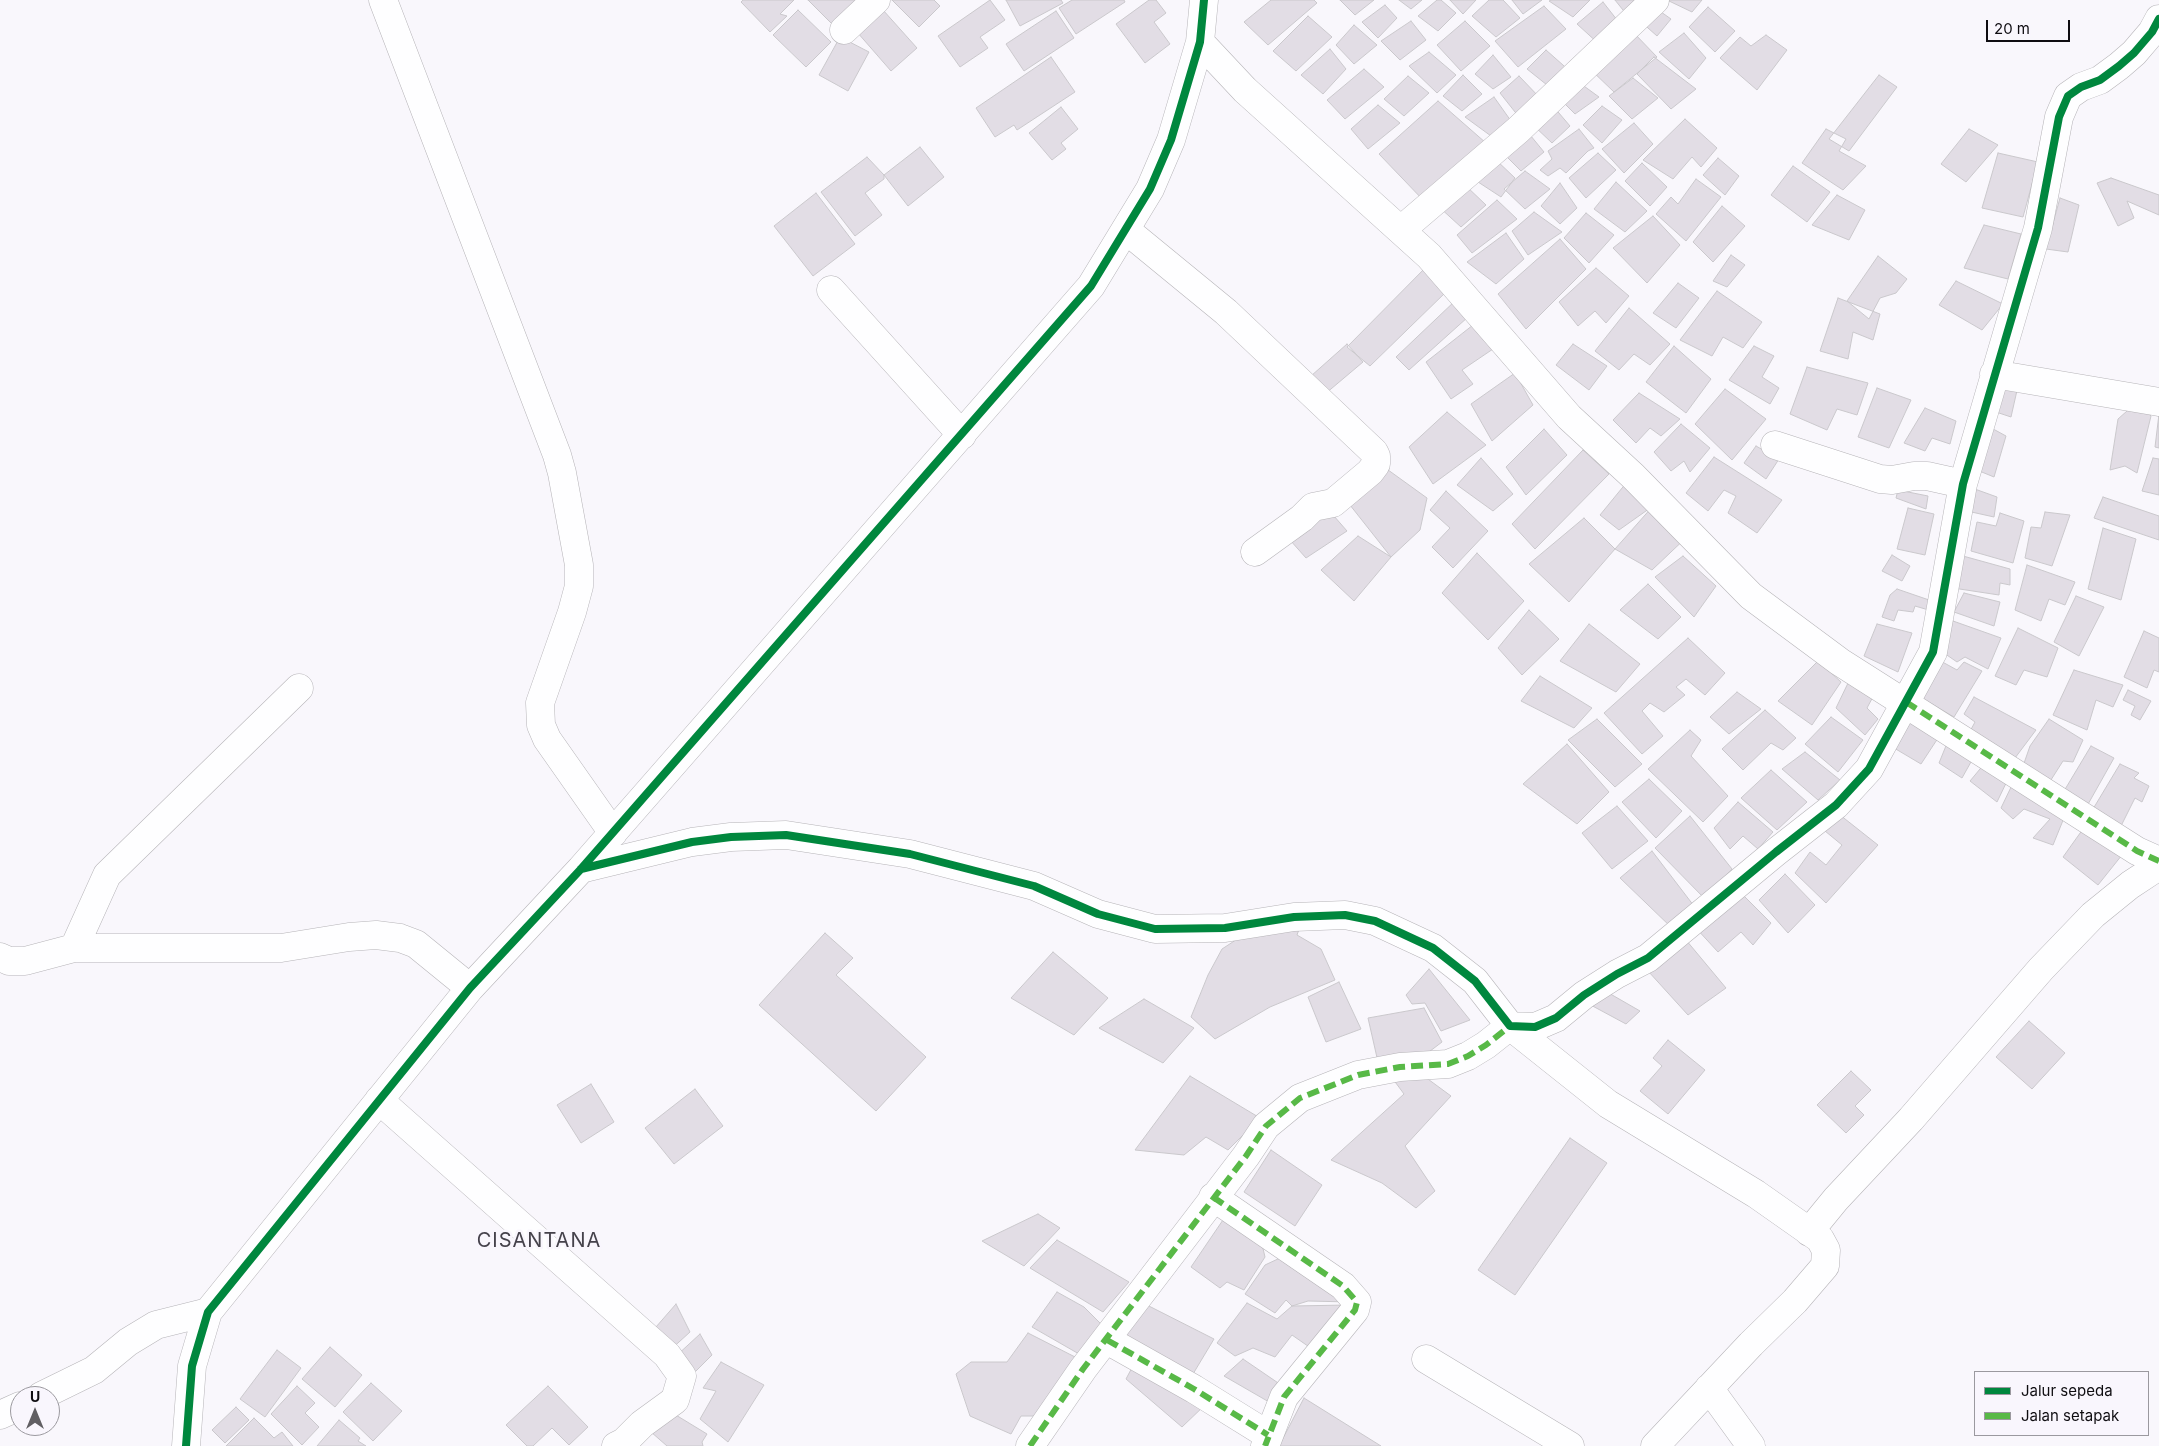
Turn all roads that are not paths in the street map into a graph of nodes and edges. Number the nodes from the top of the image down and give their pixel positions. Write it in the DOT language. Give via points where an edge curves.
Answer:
graph roads {
  1 [pos="383,0"];
  2 [pos="876,0"];
  3 [pos="1204,0"];
  4 [pos="1655,0"];
  5 [pos="2159,19"];
  6 [pos="844,30"];
  7 [pos="1200,42"];
  8 [pos="1126,230"];
  9 [pos="1401,230"];
  10 [pos="831,290"];
  11 [pos="1994,374"];
  12 [pos="2159,402"];
  13 [pos="962,435"];
  14 [pos="1775,444"];
  15 [pos="1963,484"];
  16 [pos="1255,552"];
  17 [pos="299,688"];
  18 [pos="1906,702"];
  19 [pos="613,833"];
  20 [pos="2159,861"];
  21 [pos="2159,866"];
  22 [pos="581,870"];
  23 [pos="74,948"];
  24 [pos="0,956"];
  25 [pos="470,988"];
  26 [pos="1510,1026"];
  27 [pos="379,1100"];
  28 [pos="1213,1197"];
  29 [pos="1809,1232"];
  30 [pos="208,1312"];
  31 [pos="1107,1340"];
  32 [pos="1426,1360"];
  33 [pos="60,1387"];
  34 [pos="1709,1388"];
  35 [pos="1268,1442"];
  36 [pos="186,1446"];
  37 [pos="616,1446"];
  38 [pos="1030,1446"];
  39 [pos="1570,1446"];
  40 [pos="1655,1446"];
  41 [pos="1751,1446"];
  1 -- 19 [label="street" via="562,473 578,565 578,586 540,703 541,725 547,739"];
  2 -- 6 [label="street"];
  3 -- 7 [label="street"];
  4 -- 9 [label="street" via="1518,130"];
  5 -- 11 [label="street" via="2152,32 2119,66 2068,96 2058,117 2038,228"];
  7 -- 8 [label="street" via="1171,140 1150,189"];
  7 -- 9 [label="street" via="1245,90"];
  8 -- 13 [label="street" via="1091,286"];
  8 -- 16 [label="street" via="1226,312 1376,456 1376,464 1370,472 1333,503 1313,507"];
  9 -- 18 [label="street" via="1474,306 1569,417 1633,476 1752,596 1840,662"];
  10 -- 13 [label="street"];
  11 -- 12 [label="street"];
  11 -- 15 [label="street"];
  13 -- 19 [label="street"];
  14 -- 15 [label="street" via="1880,479 1927,476"];
  15 -- 18 [label="street" via="1933,652"];
  17 -- 23 [label="street" via="108,876 100,887"];
  18 -- 20 [label="street" via="2137,851"];
  18 -- 26 [label="street" via="1869,770 1836,805 1648,958 1584,994 1556,1018 1534,1027"];
  19 -- 22 [label="street"];
  21 -- 29 [label="street" via="2093,915 2041,969"];
  22 -- 25 [label="street"];
  22 -- 26 [label="street" via="692,842 786,835 910,854 1034,886 1098,914 1155,929 1225,928 1294,917 1344,914 1375,921 1433,948 1475,981"];
  23 -- 24 [label="street" via="25,962 9,961"];
  23 -- 25 [label="street" via="281,948 348,937 400,938 423,949"];
  25 -- 27 [label="street"];
  26 -- 28 [label="street" via="1486,1045 1448,1064 1400,1066 1358,1075 1300,1098 1266,1126"];
  26 -- 29 [label="street" via="1608,1104 1756,1194"];
  27 -- 30 [label="street"];
  27 -- 37 [label="street" via="667,1355 682,1376 675,1400"];
  28 -- 31 [label="street"];
  28 -- 35 [label="street" via="1343,1286 1357,1302 1355,1310 1284,1397"];
  29 -- 34 [label="street" via="1820,1239 1826,1250 1825,1266"];
  30 -- 33 [label="street" via="156,1325 128,1342 94,1370"];
  30 -- 36 [label="street" via="192,1366"];
  31 -- 35 [label="street" via="1194,1389"];
  31 -- 38 [label="street"];
  32 -- 39 [label="street"];
  34 -- 40 [label="street"];
  34 -- 41 [label="street"];
}
